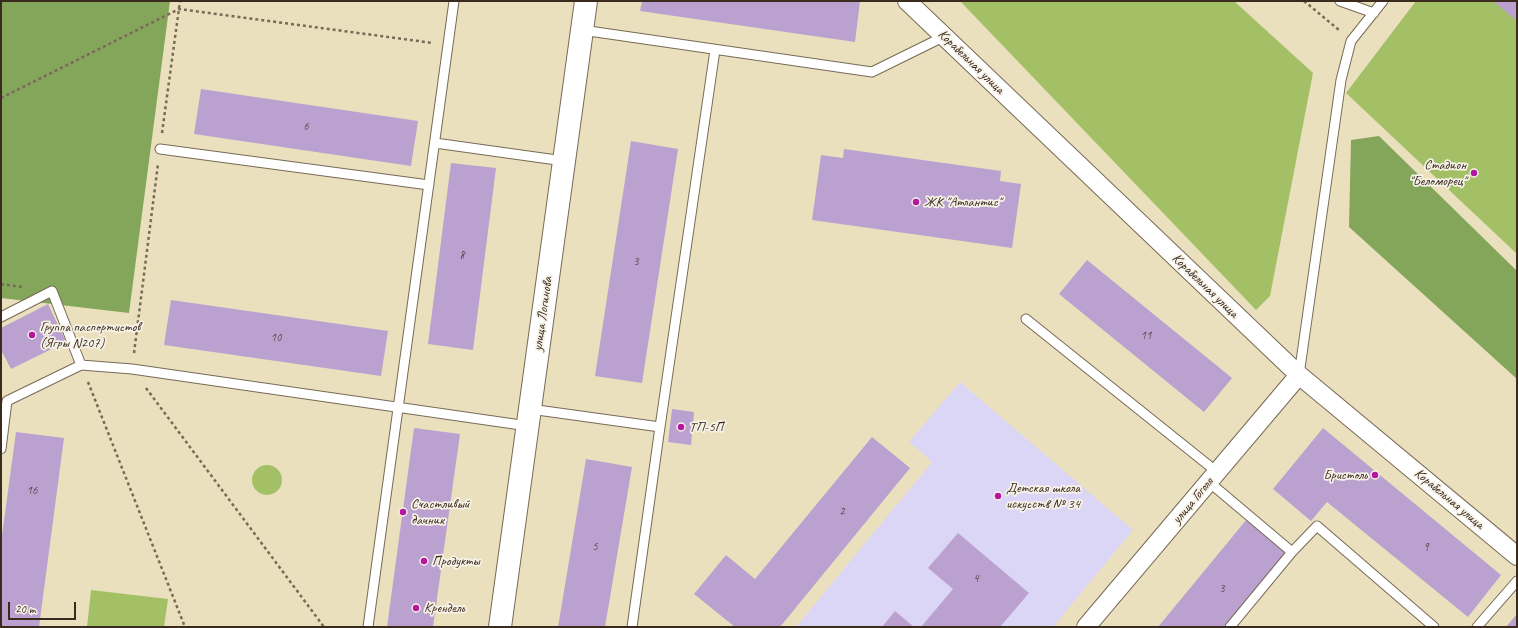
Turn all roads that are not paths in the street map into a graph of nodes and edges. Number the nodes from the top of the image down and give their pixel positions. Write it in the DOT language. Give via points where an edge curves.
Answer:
graph roads {
  1 [pos="454,1"];
  2 [pos="586,1"];
  3 [pos="907,1"];
  4 [pos="1340,1"];
  5 [pos="1383,1"];
  6 [pos="1374,13"];
  7 [pos="582,30"];
  8 [pos="944,37"];
  9 [pos="715,50"];
  10 [pos="435,143"];
  11 [pos="160,148"];
  12 [pos="564,161"];
  13 [pos="429,186"];
  14 [pos="1,317"];
  15 [pos="1026,319"];
  16 [pos="81,365"];
  17 [pos="1299,375"];
  18 [pos="398,408"];
  19 [pos="529,417"];
  20 [pos="660,427"];
  21 [pos="1,449"];
  22 [pos="1213,477"];
  23 [pos="1292,552"];
  24 [pos="1517,556"];
  25 [pos="1517,581"];
  26 [pos="368,627"];
  27 [pos="500,627"];
  28 [pos="632,627"];
  29 [pos="1086,627"];
  30 [pos="1230,627"];
  31 [pos="1434,627"];
  32 [pos="1477,627"];
  1 -- 10 [label="lane"];
  2 -- 7 [label="main road, улица Логинова"];
  3 -- 8 [label="street, Корабельная улица"];
  4 -- 6 [label="lane"];
  5 -- 6 [label="lane"];
  6 -- 17 [label="lane" via="1351,41 1341,80"];
  7 -- 9 [label="lane"];
  7 -- 12 [label="main road, улица Логинова"];
  8 -- 9 [label="lane" via="872,72"];
  8 -- 17 [label="street, Корабельная улица"];
  9 -- 20 [label="lane"];
  10 -- 12 [label="lane"];
  10 -- 13 [label="lane"];
  11 -- 13 [label="lane"];
  12 -- 19 [label="main road, улица Логинова"];
  13 -- 18 [label="lane"];
  14 -- 16 [label="lane" via="52,291"];
  15 -- 22 [label="lane"];
  16 -- 18 [label="lane"];
  16 -- 21 [label="lane" via="7,401"];
  17 -- 22 [label="street, улица Гоголя"];
  17 -- 24 [label="street, Корабельная улица"];
  18 -- 19 [label="lane"];
  18 -- 26 [label="lane"];
  19 -- 20 [label="lane"];
  19 -- 27 [label="main road, улица Логинова"];
  20 -- 28 [label="lane"];
  22 -- 23 [label="lane"];
  22 -- 29 [label="street, улица Гоголя"];
  23 -- 30 [label="lane"];
  23 -- 31 [label="lane" via="1317,526"];
  25 -- 32 [label="lane"];
}
